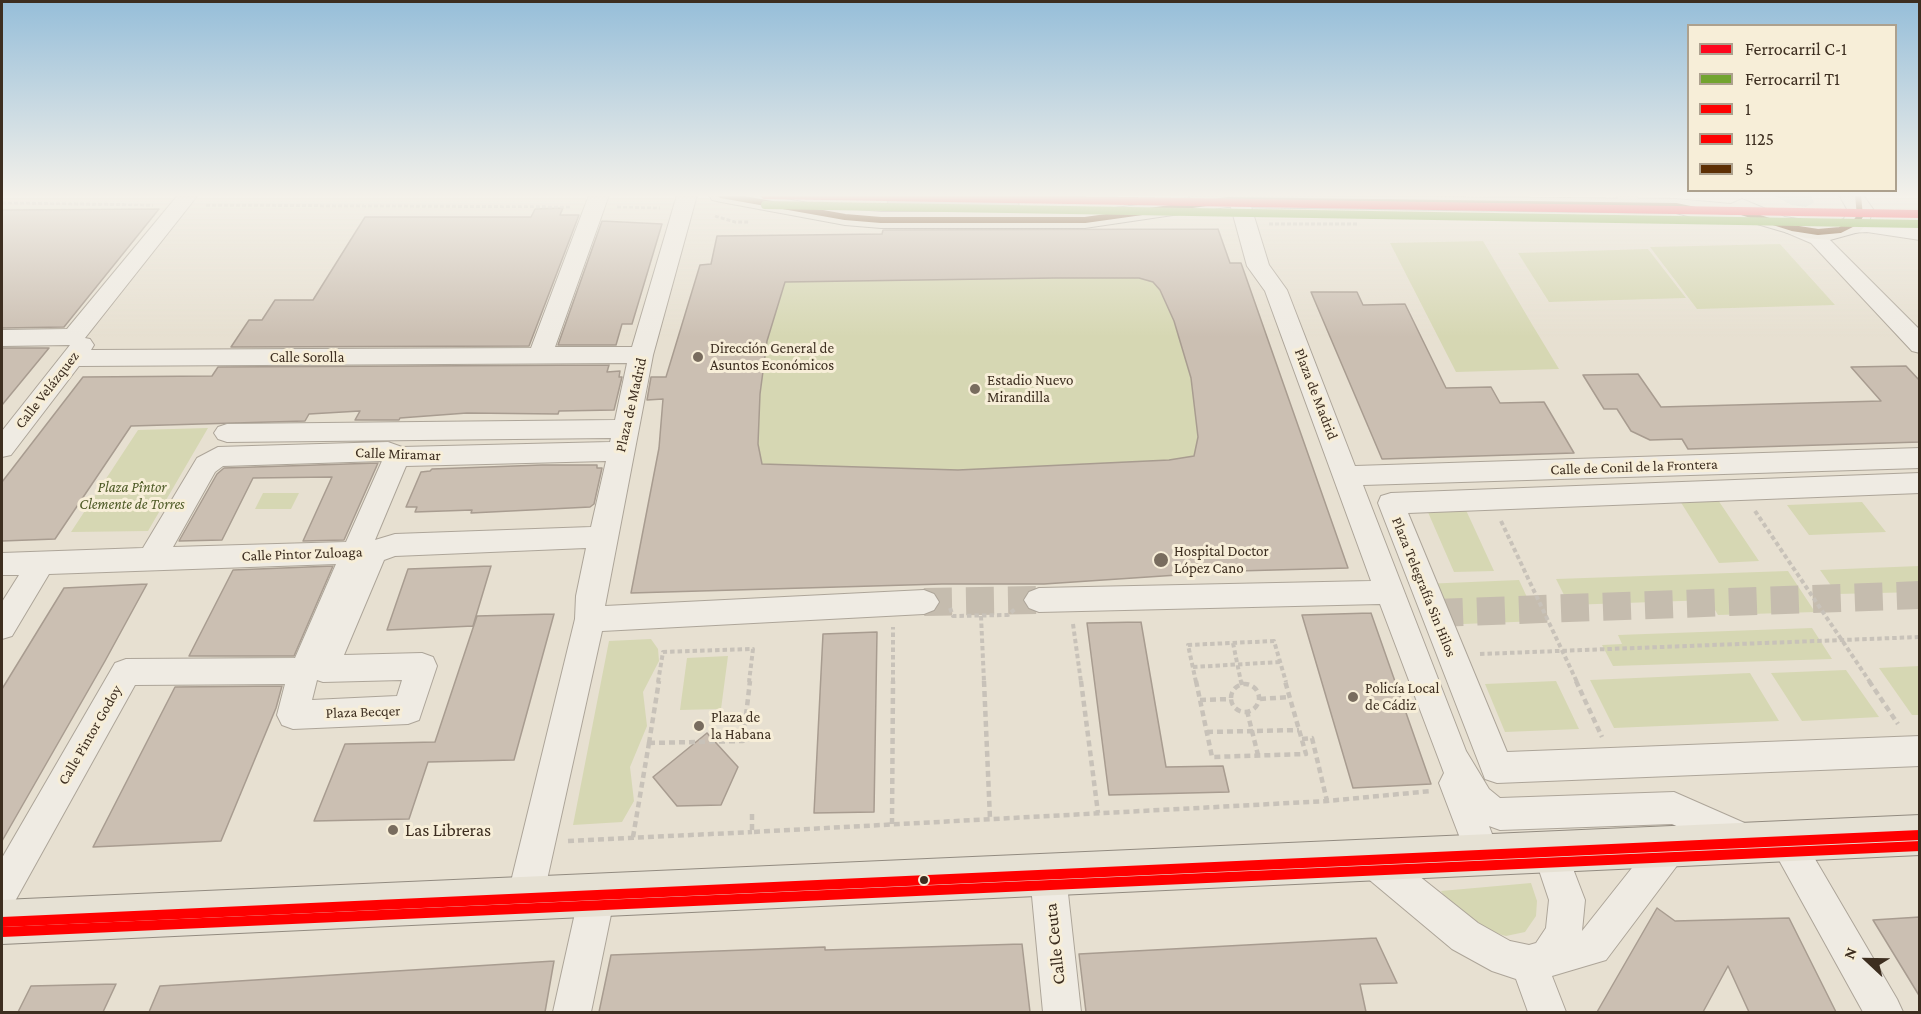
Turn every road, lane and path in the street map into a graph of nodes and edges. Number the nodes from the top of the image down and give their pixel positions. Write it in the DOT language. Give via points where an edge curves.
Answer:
graph roads {
  1 [pos="152,242"];
  2 [pos="582,242"];
  3 [pos="673,242"];
  4 [pos="1248,242"];
  5 [pos="1821,242"];
  6 [pos="1843,242"];
  7 [pos="1920,321"];
  8 [pos="2,338"];
  9 [pos="1920,345"];
  10 [pos="73,348"];
  11 [pos="540,356"];
  12 [pos="641,356"];
  13 [pos="227,434"];
  14 [pos="623,440"];
  15 [pos="2,448"];
  16 [pos="397,457"];
  17 [pos="1920,458"];
  18 [pos="1348,476"];
  19 [pos="1920,483"];
  20 [pos="1741,490"];
  21 [pos="1490,499"];
  22 [pos="602,537"];
  23 [pos="365,552"];
  24 [pos="153,558"];
  25 [pos="41,563"];
  26 [pos="2,564"];
  27 [pos="1070,599"];
  28 [pos="894,603"];
  29 [pos="1395,603"];
  30 [pos="937,604"];
  31 [pos="1028,604"];
  32 [pos="1435,613"];
  33 [pos="981,616"];
  34 [pos="590,619"];
  35 [pos="2,627"];
  36 [pos="1920,637"];
  37 [pos="1841,640"];
  38 [pos="1233,643"];
  39 [pos="1562,651"];
  40 [pos="1473,654"];
  41 [pos="1280,662"];
  42 [pos="1238,664"];
  43 [pos="1193,667"];
  44 [pos="304,671"];
  45 [pos="1242,686"];
  46 [pos="1290,697"];
  47 [pos="1230,699"];
  48 [pos="1260,699"];
  49 [pos="1200,700"];
  50 [pos="1247,711"];
  51 [pos="1299,730"];
  52 [pos="1252,731"];
  53 [pos="1207,732"];
  54 [pos="1302,739"];
  55 [pos="1911,742"];
  56 [pos="649,743"];
  57 [pos="1605,743"];
  58 [pos="1258,755"];
  59 [pos="1453,759"];
  60 [pos="1438,790"];
  61 [pos="1327,801"];
  62 [pos="1098,813"];
  63 [pos="752,814"];
  64 [pos="990,819"];
  65 [pos="892,824"];
  66 [pos="567,830"];
  67 [pos="752,832"];
  68 [pos="1920,835"];
  69 [pos="633,837"];
  70 [pos="1768,842"];
  71 [pos="1670,847"];
  72 [pos="1550,852"];
  73 [pos="1482,855"];
  74 [pos="1372,860"];
  75 [pos="1048,874"];
  76 [pos="2,891"];
  77 [pos="597,895"];
  78 [pos="525,898"];
  79 [pos="2,921"];
  80 [pos="1538,960"];
  81 [pos="572,1012"];
  82 [pos="1062,1012"];
  83 [pos="1547,1012"];
  84 [pos="1884,1012"];
  1 -- 10 [label="street, Calle Velázquez"];
  2 -- 11 [label="street"];
  3 -- 12 [label="street, Plaza de Madrid"];
  4 -- 18 [label="street, Plaza de Madrid" via="1257,266 1276,290"];
  5 -- 9 [label="street"];
  6 -- 7 [label="street"];
  8 -- 10 [label="street, Calle Sorolla"];
  10 -- 11 [label="street, Calle Sorolla"];
  10 -- 15 [label="street, Calle Velázquez"];
  11 -- 12 [label="street, Calle Sorolla"];
  12 -- 14 [label="street, Plaza de Madrid"];
  13 -- 14 [label="street, Calle Miramar"];
  14 -- 16 [label="street, Calle Miramar"];
  14 -- 22 [label="street, Plaza de Madrid"];
  16 -- 23 [label="street"];
  16 -- 24 [label="street, Calle Miramar" via="388,451 212,459"];
  17 -- 18 [label="street, Calle de Conil de la Frontera"];
  18 -- 29 [label="street, Plaza de Madrid"];
  19 -- 20 [label="street, Plaza Telegrafía Sin Hilos"];
  20 -- 21 [label="street, Plaza Telegrafía Sin Hilos"];
  20 -- 37 [label="path"];
  21 -- 32 [label="street, Plaza Telegrafía Sin Hilos" via="1391,503"];
  21 -- 39 [label="path"];
  22 -- 23 [label="street, Calle Pintor Zuloaga" via="395,544"];
  22 -- 34 [label="street, Plaza de Madrid" via="590,596"];
  23 -- 24 [label="street, Calle Pintor Zuloaga"];
  23 -- 44 [label="street, Plaza Becqer"];
  23 -- 44 [label="street, Plaza Becqer" via="323,669 422,666 408,710 293,715"];
  24 -- 25 [label="street, Calle Pintor Zuloaga"];
  25 -- 26 [label="street, Calle Pintor Zuloaga"];
  25 -- 35 [label="street"];
  27 -- 29 [label="street"];
  27 -- 31 [label="street"];
  27 -- 62 [label="path"];
  28 -- 30 [label="street"];
  28 -- 34 [label="street"];
  28 -- 65 [label="path"];
  29 -- 32 [label="street"];
  29 -- 59 [label="street, Plaza de Madrid"];
  30 -- 33 [label="path" via="953,616"];
  31 -- 33 [label="path" via="1008,615"];
  32 -- 55 [label="street, Plaza Telegrafía Sin Hilos" via="1497,768"];
  33 -- 64 [label="path"];
  34 -- 78 [label="street, Plaza de Madrid"];
  36 -- 37 [label="path"];
  37 -- 39 [label="path"];
  37 -- 55 [label="path"];
  38 -- 41 [label="path" via="1274,641"];
  38 -- 42 [label="path"];
  38 -- 43 [label="path" via="1188,645"];
  39 -- 40 [label="path"];
  39 -- 57 [label="path"];
  41 -- 42 [label="path"];
  41 -- 46 [label="path"];
  42 -- 43 [label="path"];
  42 -- 45 [label="path"];
  43 -- 49 [label="path"];
  44 -- 76 [label="street, Calle Pintor Godoy" via="126,672"];
  45 -- 47 [label="path" via="1231,691"];
  45 -- 48 [label="path" via="1256,691"];
  46 -- 48 [label="path"];
  46 -- 51 [label="path"];
  47 -- 49 [label="path"];
  47 -- 50 [label="path" via="1236,707"];
  48 -- 50 [label="path" via="1258,707"];
  49 -- 53 [label="path"];
  50 -- 52 [label="path"];
  51 -- 52 [label="path"];
  51 -- 54 [label="path"];
  52 -- 53 [label="path"];
  52 -- 58 [label="path"];
  53 -- 58 [label="path" via="1212,757"];
  54 -- 58 [label="path" via="1306,754"];
  54 -- 61 [label="path" via="1312,738"];
  56 -- 56 [label="path" via="743,741 753,649 663,652"];
  56 -- 69 [label="path"];
  59 -- 70 [label="street, Plaza de Madrid" via="1476,799 1500,814 1674,808"];
  59 -- 73 [label="street, Plaza de Madrid" via="1453,775"];
  60 -- 61 [label="path"];
  61 -- 62 [label="path"];
  62 -- 64 [label="path"];
  63 -- 67 [label="path"];
  64 -- 65 [label="path"];
  65 -- 67 [label="path"];
  66 -- 69 [label="path" via="564,841"];
  67 -- 69 [label="path"];
  68 -- 70 [label="main road"];
  70 -- 71 [label="main road"];
  70 -- 84 [label="street"];
  71 -- 72 [label="main road"];
  71 -- 80 [label="street" via="1593,946"];
  72 -- 73 [label="main road"];
  72 -- 80 [label="street" via="1567,900 1564,935"];
  73 -- 74 [label="main road"];
  74 -- 75 [label="main road"];
  74 -- 80 [label="street" via="1465,936 1505,958"];
  75 -- 77 [label="main road"];
  75 -- 82 [label="street, Calle Ceuta"];
  77 -- 78 [label="main road"];
  77 -- 81 [label="street"];
  78 -- 79 [label="main road"];
  80 -- 83 [label="street"];
}
